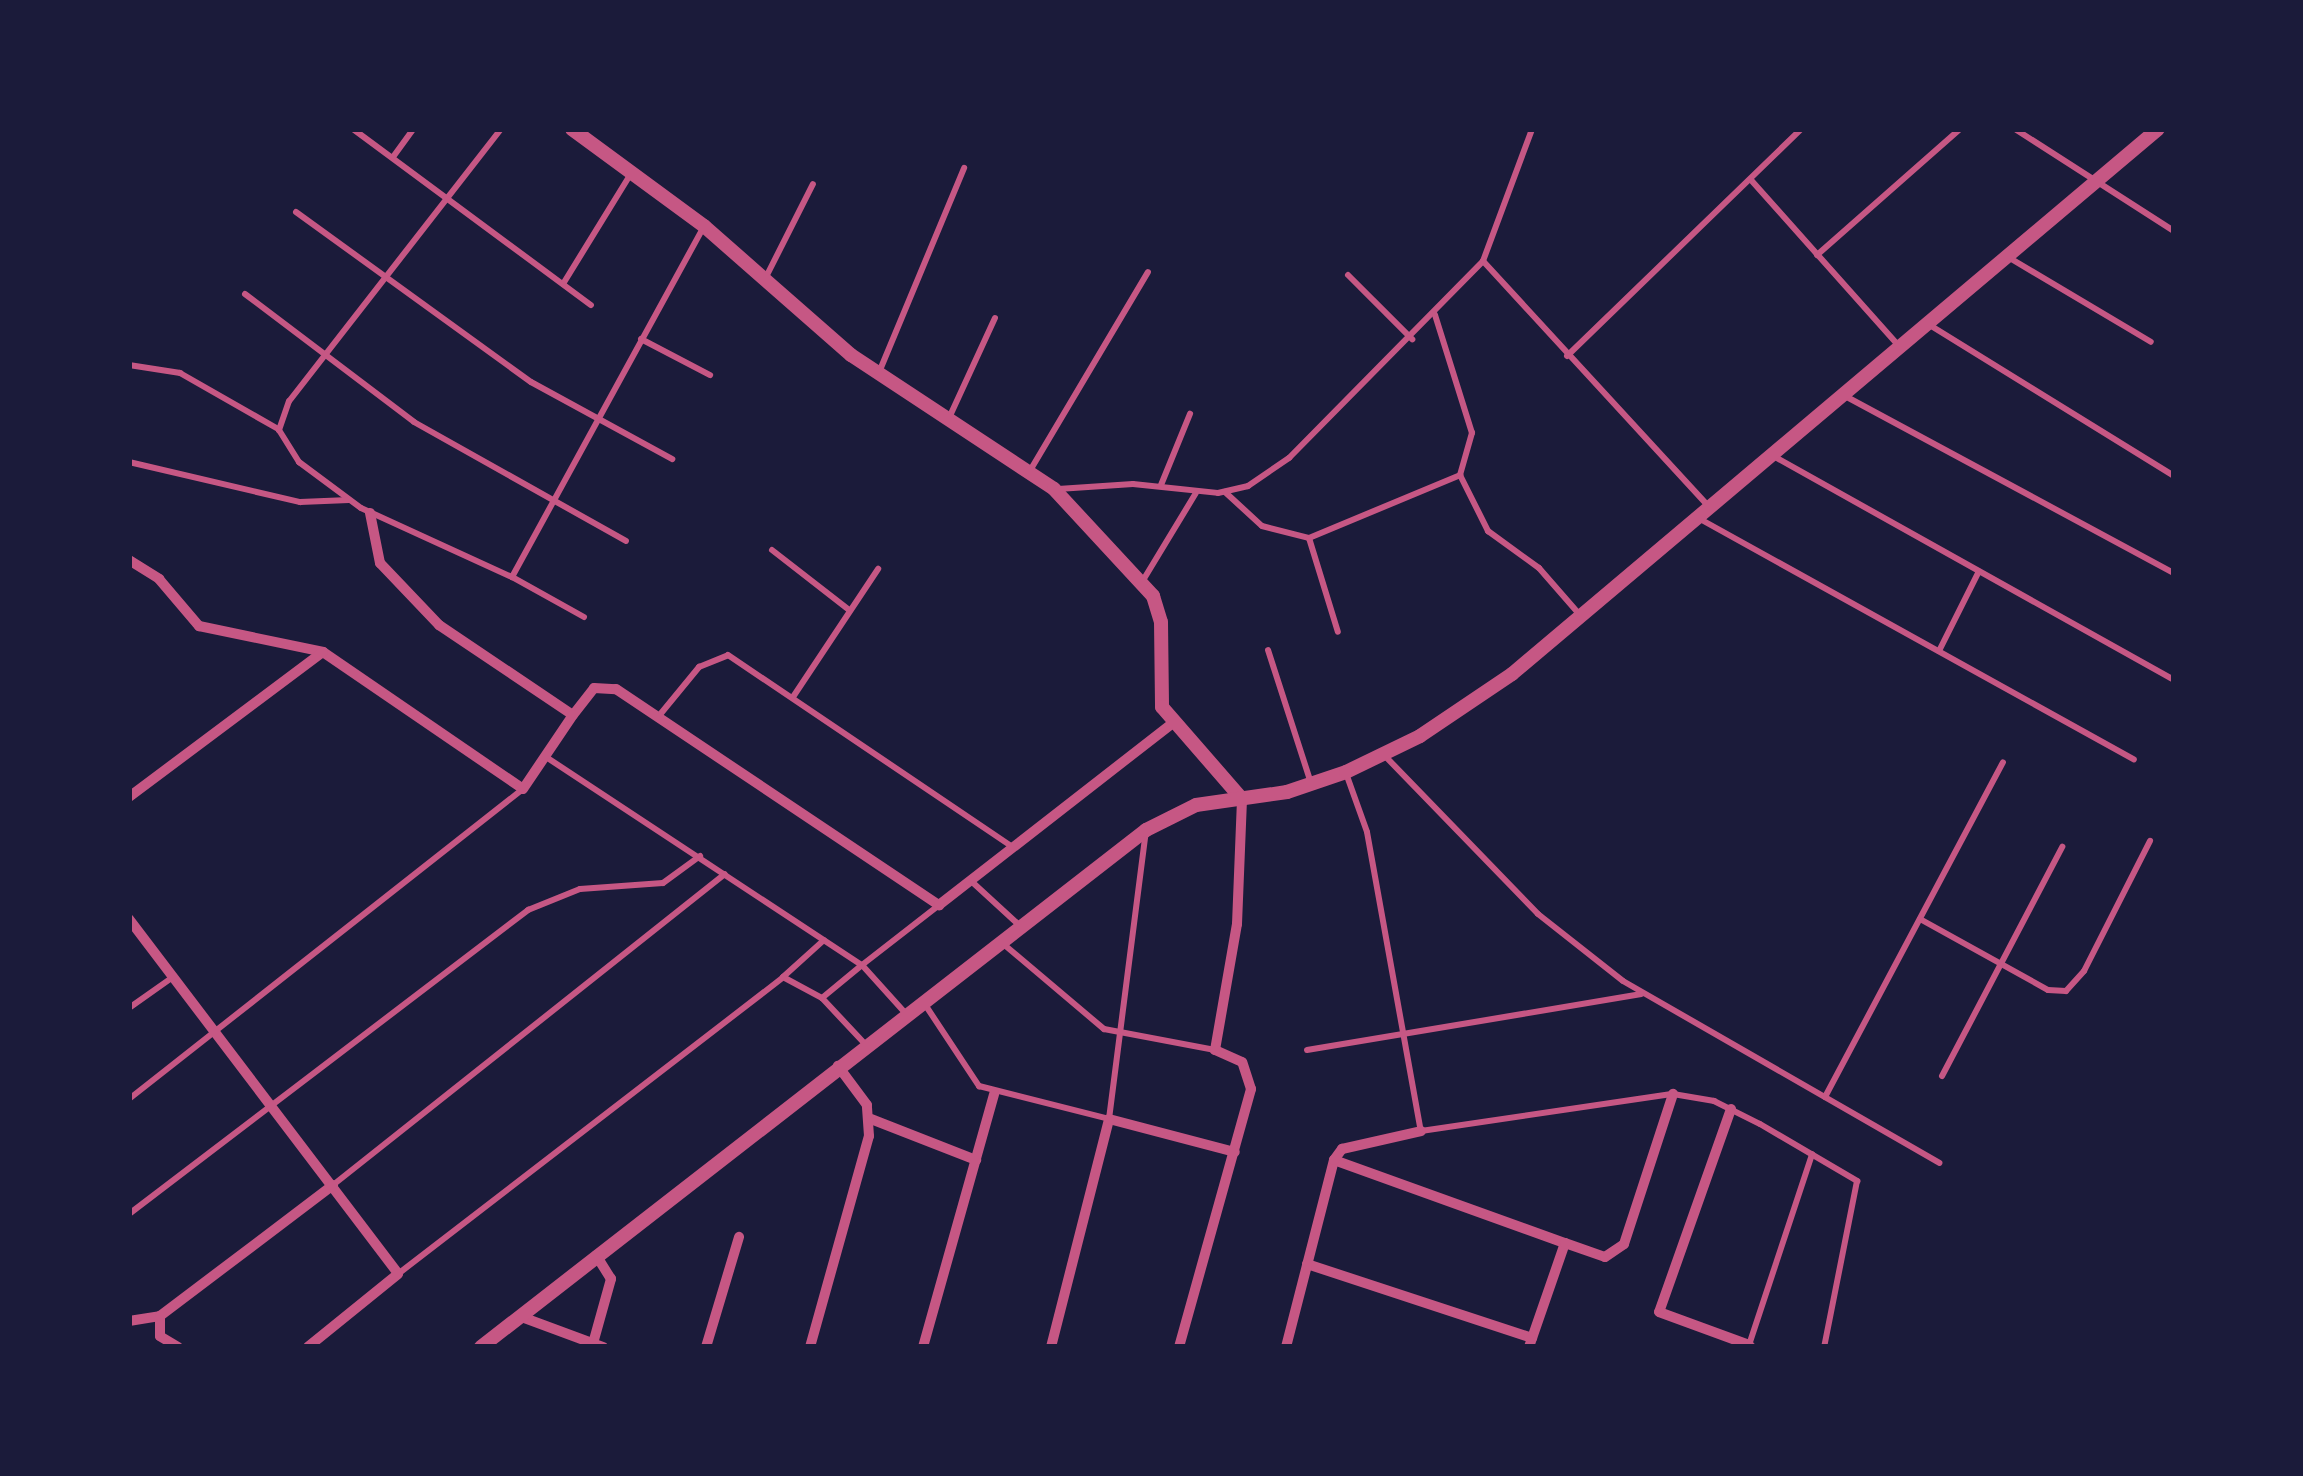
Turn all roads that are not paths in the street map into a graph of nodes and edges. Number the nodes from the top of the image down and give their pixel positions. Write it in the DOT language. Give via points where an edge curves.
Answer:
graph roads {
  1 [pos="353,129"];
  2 [pos="413,129"];
  3 [pos="500,129"];
  4 [pos="572,129"];
  5 [pos="1532,129"];
  6 [pos="1801,129"];
  7 [pos="1960,129"];
  8 [pos="2015,129"];
  9 [pos="2158,129"];
  10 [pos="393,157"];
  11 [pos="964,168"];
  12 [pos="632,171"];
  13 [pos="1751,180"];
  14 [pos="2095,181"];
  15 [pos="813,184"];
  16 [pos="447,198"];
  17 [pos="296,212"];
  18 [pos="704,226"];
  19 [pos="2174,231"];
  20 [pos="1817,255"];
  21 [pos="2005,255"];
  22 [pos="1484,261"];
  23 [pos="1148,272"];
  24 [pos="386,275"];
  25 [pos="1348,275"];
  26 [pos="765,280"];
  27 [pos="563,284"];
  28 [pos="244,294"];
  29 [pos="591,305"];
  30 [pos="1435,316"];
  31 [pos="995,318"];
  32 [pos="1924,322"];
  33 [pos="640,339"];
  34 [pos="1412,339"];
  35 [pos="2151,342"];
  36 [pos="1898,345"];
  37 [pos="329,352"];
  38 [pos="1567,356"];
  39 [pos="129,365"];
  40 [pos="878,374"];
  41 [pos="710,375"];
  42 [pos="1842,394"];
  43 [pos="1190,414"];
  44 [pos="597,418"];
  45 [pos="949,419"];
  46 [pos="279,430"];
  47 [pos="1772,455"];
  48 [pos="672,459"];
  49 [pos="129,462"];
  50 [pos="1031,469"];
  51 [pos="1460,475"];
  52 [pos="2174,476"];
  53 [pos="1161,485"];
  54 [pos="1054,489"];
  55 [pos="1225,492"];
  56 [pos="1196,493"];
  57 [pos="553,497"];
  58 [pos="349,500"];
  59 [pos="1703,512"];
  60 [pos="370,513"];
  61 [pos="1309,538"];
  62 [pos="626,541"];
  63 [pos="772,550"];
  64 [pos="129,560"];
  65 [pos="878,569"];
  66 [pos="1979,571"];
  67 [pos="2174,573"];
  68 [pos="512,578"];
  69 [pos="1142,582"];
  70 [pos="850,611"];
  71 [pos="1580,616"];
  72 [pos="584,617"];
  73 [pos="1338,632"];
  74 [pos="1268,650"];
  75 [pos="1939,651"];
  76 [pos="323,652"];
  77 [pos="2174,680"];
  78 [pos="793,697"];
  79 [pos="573,715"];
  80 [pos="656,719"];
  81 [pos="1174,722"];
  82 [pos="1385,756"];
  83 [pos="546,757"];
  84 [pos="2134,760"];
  85 [pos="2003,762"];
  86 [pos="1346,772"];
  87 [pos="1312,784"];
  88 [pos="523,789"];
  89 [pos="129,797"];
  90 [pos="1242,799"];
  91 [pos="1146,830"];
  92 [pos="2150,842"];
  93 [pos="1013,847"];
  94 [pos="2062,847"];
  95 [pos="700,856"];
  96 [pos="725,874"];
  97 [pos="970,880"];
  98 [pos="939,905"];
  99 [pos="129,919"];
  100 [pos="1920,919"];
  101 [pos="1018,924"];
  102 [pos="824,940"];
  103 [pos="999,940"];
  104 [pos="2002,963"];
  105 [pos="862,965"];
  106 [pos="173,977"];
  107 [pos="783,977"];
  108 [pos="1643,994"];
  109 [pos="822,998"];
  110 [pos="925,1003"];
  111 [pos="129,1008"];
  112 [pos="907,1015"];
  113 [pos="1403,1031"];
  114 [pos="1120,1033"];
  115 [pos="217,1034"];
  116 [pos="866,1045"];
  117 [pos="1215,1050"];
  118 [pos="1307,1050"];
  119 [pos="838,1066"];
  120 [pos="1942,1076"];
  121 [pos="994,1094"];
  122 [pos="1673,1094"];
  123 [pos="1825,1097"];
  124 [pos="129,1100"];
  125 [pos="273,1107"];
  126 [pos="1731,1109"];
  127 [pos="871,1119"];
  128 [pos="1108,1119"];
  129 [pos="1421,1131"];
  130 [pos="1235,1152"];
  131 [pos="1812,1154"];
  132 [pos="976,1160"];
  133 [pos="1334,1160"];
  134 [pos="1939,1162"];
  135 [pos="333,1185"];
  136 [pos="129,1214"];
  137 [pos="740,1237"];
  138 [pos="1565,1244"];
  139 [pos="596,1255"];
  140 [pos="1307,1264"];
  141 [pos="398,1274"];
  142 [pos="160,1316"];
  143 [pos="519,1316"];
  144 [pos="129,1321"];
  145 [pos="160,1336"];
  146 [pos="1531,1343"];
  147 [pos="596,1346"];
  148 [pos="1752,1346"];
  149 [pos="150,1347"];
  150 [pos="178,1347"];
  151 [pos="308,1347"];
  152 [pos="481,1347"];
  153 [pos="706,1347"];
  154 [pos="809,1347"];
  155 [pos="923,1347"];
  156 [pos="1051,1347"];
  157 [pos="1179,1347"];
  158 [pos="1286,1347"];
  159 [pos="1824,1347"];
  1 -- 10 [label="lane"];
  2 -- 10 [label="lane"];
  3 -- 16 [label="lane"];
  4 -- 12 [label="street"];
  5 -- 22 [label="lane"];
  6 -- 13 [label="lane"];
  7 -- 20 [label="lane"];
  8 -- 14 [label="lane"];
  9 -- 14 [label="street"];
  10 -- 16 [label="lane"];
  11 -- 40 [label="lane"];
  12 -- 18 [label="street"];
  12 -- 27 [label="lane"];
  13 -- 20 [label="lane"];
  13 -- 38 [label="lane"];
  14 -- 19 [label="lane"];
  14 -- 21 [label="street"];
  15 -- 26 [label="lane"];
  16 -- 24 [label="lane"];
  16 -- 27 [label="lane"];
  17 -- 24 [label="lane"];
  18 -- 26 [label="street"];
  18 -- 33 [label="lane"];
  20 -- 36 [label="lane"];
  21 -- 32 [label="street"];
  21 -- 35 [label="lane"];
  22 -- 30 [label="lane"];
  22 -- 38 [label="lane"];
  23 -- 50 [label="lane"];
  24 -- 37 [label="lane"];
  24 -- 44 [label="lane" via="531,382"];
  25 -- 34 [label="lane"];
  26 -- 40 [label="street"];
  27 -- 29 [label="lane"];
  28 -- 37 [label="lane"];
  30 -- 34 [label="lane"];
  30 -- 51 [label="lane" via="1472,434"];
  31 -- 45 [label="lane"];
  32 -- 36 [label="street"];
  32 -- 52 [label="lane"];
  33 -- 41 [label="lane"];
  33 -- 44 [label="lane"];
  34 -- 55 [label="lane" via="1289,458"];
  36 -- 42 [label="street"];
  37 -- 46 [label="lane" via="289,401"];
  37 -- 57 [label="lane" via="414,422"];
  38 -- 59 [label="lane"];
  39 -- 46 [label="lane" via="180,374"];
  40 -- 45 [label="street"];
  42 -- 47 [label="street"];
  42 -- 67 [label="lane"];
  43 -- 53 [label="lane"];
  44 -- 48 [label="lane"];
  44 -- 57 [label="lane"];
  45 -- 50 [label="street"];
  46 -- 58 [label="lane" via="298,462"];
  47 -- 59 [label="street"];
  47 -- 66 [label="lane"];
  49 -- 58 [label="lane" via="300,502"];
  50 -- 54 [label="street"];
  51 -- 61 [label="lane"];
  51 -- 71 [label="lane" via="1488,531 1540,568"];
  53 -- 54 [label="lane"];
  53 -- 56 [label="lane"];
  54 -- 69 [label="street"];
  55 -- 56 [label="lane"];
  55 -- 61 [label="lane" via="1262,526"];
  56 -- 69 [label="lane"];
  57 -- 62 [label="lane"];
  57 -- 68 [label="lane"];
  58 -- 60 [label="lane"];
  59 -- 71 [label="street"];
  59 -- 75 [label="lane"];
  60 -- 68 [label="lane"];
  60 -- 79 [label="street" via="380,562 414,605"];
  61 -- 73 [label="lane"];
  63 -- 70 [label="lane"];
  64 -- 76 [label="street" via="211,632"];
  65 -- 70 [label="lane"];
  66 -- 75 [label="lane"];
  66 -- 77 [label="lane"];
  68 -- 72 [label="lane"];
  69 -- 81 [label="street" via="1159,607 1158,695"];
  70 -- 78 [label="lane"];
  71 -- 82 [label="street" via="1512,674"];
  74 -- 87 [label="lane"];
  75 -- 84 [label="lane"];
  76 -- 88 [label="street"];
  76 -- 89 [label="street"];
  78 -- 80 [label="lane" via="719,654"];
  78 -- 93 [label="lane"];
  79 -- 80 [label="street" via="604,685"];
  79 -- 83 [label="street"];
  80 -- 98 [label="street"];
  81 -- 90 [label="street"];
  81 -- 93 [label="street"];
  82 -- 86 [label="street"];
  82 -- 108 [label="lane" via="1538,914"];
  83 -- 88 [label="street"];
  83 -- 95 [label="lane"];
  85 -- 100 [label="lane"];
  86 -- 87 [label="street"];
  86 -- 113 [label="lane" via="1367,832"];
  87 -- 90 [label="street"];
  88 -- 115 [label="lane"];
  90 -- 91 [label="street" via="1196,805"];
  90 -- 117 [label="street" via="1237,924"];
  91 -- 101 [label="street"];
  91 -- 114 [label="lane"];
  92 -- 104 [label="lane" via="2075,984 2059,993"];
  93 -- 97 [label="street"];
  94 -- 104 [label="lane"];
  95 -- 96 [label="lane"];
  95 -- 125 [label="lane" via="663,883 580,889 528,910"];
  96 -- 102 [label="lane"];
  96 -- 135 [label="lane"];
  97 -- 98 [label="street"];
  97 -- 101 [label="lane"];
  98 -- 105 [label="lane"];
  99 -- 106 [label="street"];
  100 -- 104 [label="lane"];
  100 -- 123 [label="lane"];
  101 -- 103 [label="street"];
  102 -- 105 [label="lane"];
  102 -- 107 [label="lane"];
  103 -- 110 [label="street"];
  103 -- 114 [label="lane" via="1074,1009"];
  104 -- 120 [label="lane"];
  105 -- 109 [label="lane"];
  105 -- 112 [label="lane"];
  106 -- 111 [label="lane"];
  106 -- 115 [label="street"];
  107 -- 109 [label="lane"];
  107 -- 141 [label="lane"];
  108 -- 113 [label="lane"];
  108 -- 123 [label="lane"];
  109 -- 116 [label="lane"];
  110 -- 112 [label="street"];
  110 -- 121 [label="lane" via="966,1074"];
  112 -- 116 [label="street"];
  113 -- 118 [label="lane"];
  113 -- 129 [label="lane"];
  114 -- 117 [label="lane"];
  114 -- 128 [label="lane"];
  115 -- 124 [label="lane"];
  115 -- 125 [label="street"];
  116 -- 119 [label="street"];
  117 -- 130 [label="street" via="1249,1072"];
  119 -- 127 [label="street"];
  119 -- 139 [label="street"];
  121 -- 128 [label="lane"];
  121 -- 132 [label="street"];
  122 -- 126 [label="lane"];
  122 -- 129 [label="lane"];
  122 -- 138 [label="street" via="1624,1244 1605,1257"];
  123 -- 134 [label="lane"];
  125 -- 135 [label="street"];
  125 -- 136 [label="lane"];
  126 -- 131 [label="lane"];
  126 -- 148 [label="street" via="1658,1312"];
  127 -- 132 [label="street"];
  127 -- 154 [label="street"];
  128 -- 130 [label="street"];
  128 -- 156 [label="street"];
  129 -- 133 [label="street" via="1342,1149"];
  130 -- 157 [label="street"];
  131 -- 148 [label="lane"];
  131 -- 159 [label="lane" via="1859,1188"];
  132 -- 155 [label="street"];
  133 -- 138 [label="street"];
  133 -- 140 [label="street"];
  135 -- 141 [label="street"];
  135 -- 142 [label="street"];
  137 -- 153 [label="street"];
  138 -- 146 [label="street"];
  139 -- 143 [label="street"];
  139 -- 147 [label="street" via="610,1279"];
  140 -- 146 [label="street"];
  140 -- 158 [label="street"];
  141 -- 151 [label="street"];
  142 -- 144 [label="street"];
  142 -- 145 [label="street"];
  143 -- 147 [label="street"];
  143 -- 152 [label="street"];
  145 -- 149 [label="street"];
  145 -- 150 [label="street"];
}
